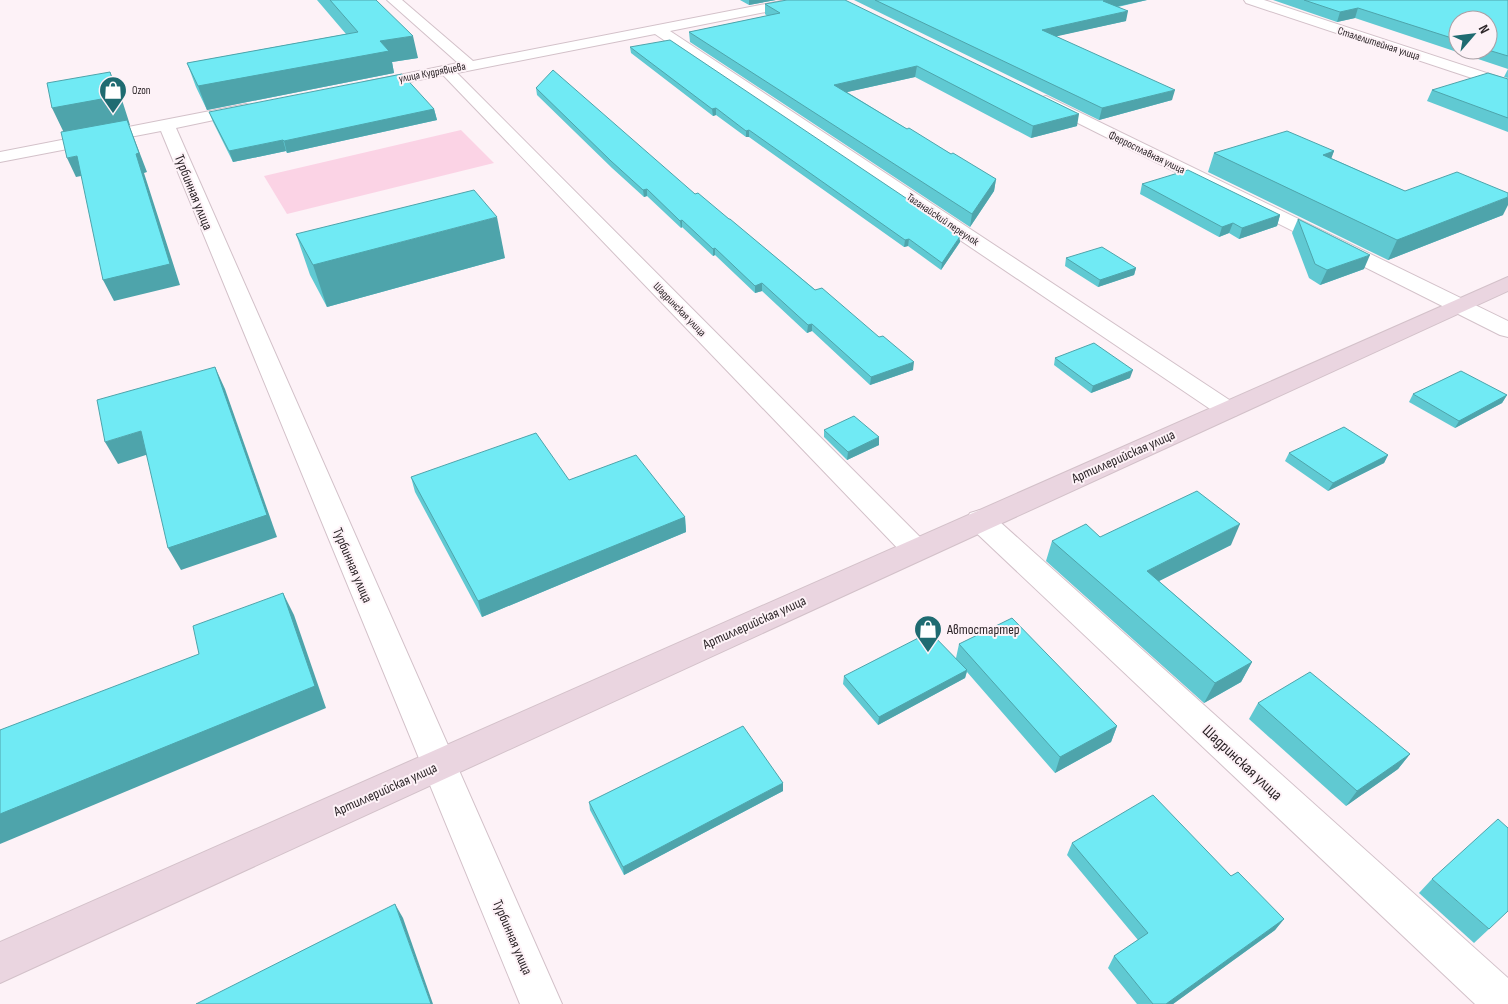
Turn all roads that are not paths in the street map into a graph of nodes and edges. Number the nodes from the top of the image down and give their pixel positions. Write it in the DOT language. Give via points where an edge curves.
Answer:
graph roads {
  1 [pos="394,0"];
  2 [pos="806,0"];
  3 [pos="1251,0"];
  4 [pos="658,28"];
  5 [pos="470,65"];
  6 [pos="446,70"];
  7 [pos="1508,85"];
  8 [pos="359,87"];
  9 [pos="1028,93"];
  10 [pos="263,106"];
  11 [pos="167,125"];
  12 [pos="0,157"];
  13 [pos="1508,283"];
  14 [pos="1459,306"];
  15 [pos="1508,330"];
  16 [pos="1228,410"];
  17 [pos="980,520"];
  18 [pos="915,549"];
  19 [pos="439,764"];
  20 [pos="0,963"];
  21 [pos="541,1004"];
  22 [pos="1506,1004"];
  1 -- 5 [label="street"];
  2 -- 4 [label="street, улица Кудрявцева"];
  3 -- 7 [label="street, Сталелитейная улица"];
  4 -- 5 [label="street, улица Кудрявцева"];
  4 -- 16 [label="street, Таганайский переулок"];
  5 -- 6 [label="street, улица Кудрявцева"];
  6 -- 8 [label="street, улица Кудрявцева"];
  6 -- 18 [label="street, Шадринская улица"];
  9 -- 14 [label="street, Ферросплавная улица"];
  10 -- 11 [label="street"];
  11 -- 12 [label="street"];
  11 -- 19 [label="street, Турбинная улица"];
  13 -- 14 [label="street, Артиллерийская улица"];
  14 -- 15 [label="street, Ферросплавная улица"];
  14 -- 16 [label="street, Артиллерийская улица"];
  16 -- 17 [label="street, Артиллерийская улица"];
  17 -- 18 [label="street, Артиллерийская улица"];
  17 -- 22 [label="street, Шадринская улица"];
  18 -- 19 [label="street, Артиллерийская улица"];
  19 -- 20 [label="street, Артиллерийская улица"];
  19 -- 21 [label="street, Турбинная улица"];
}
